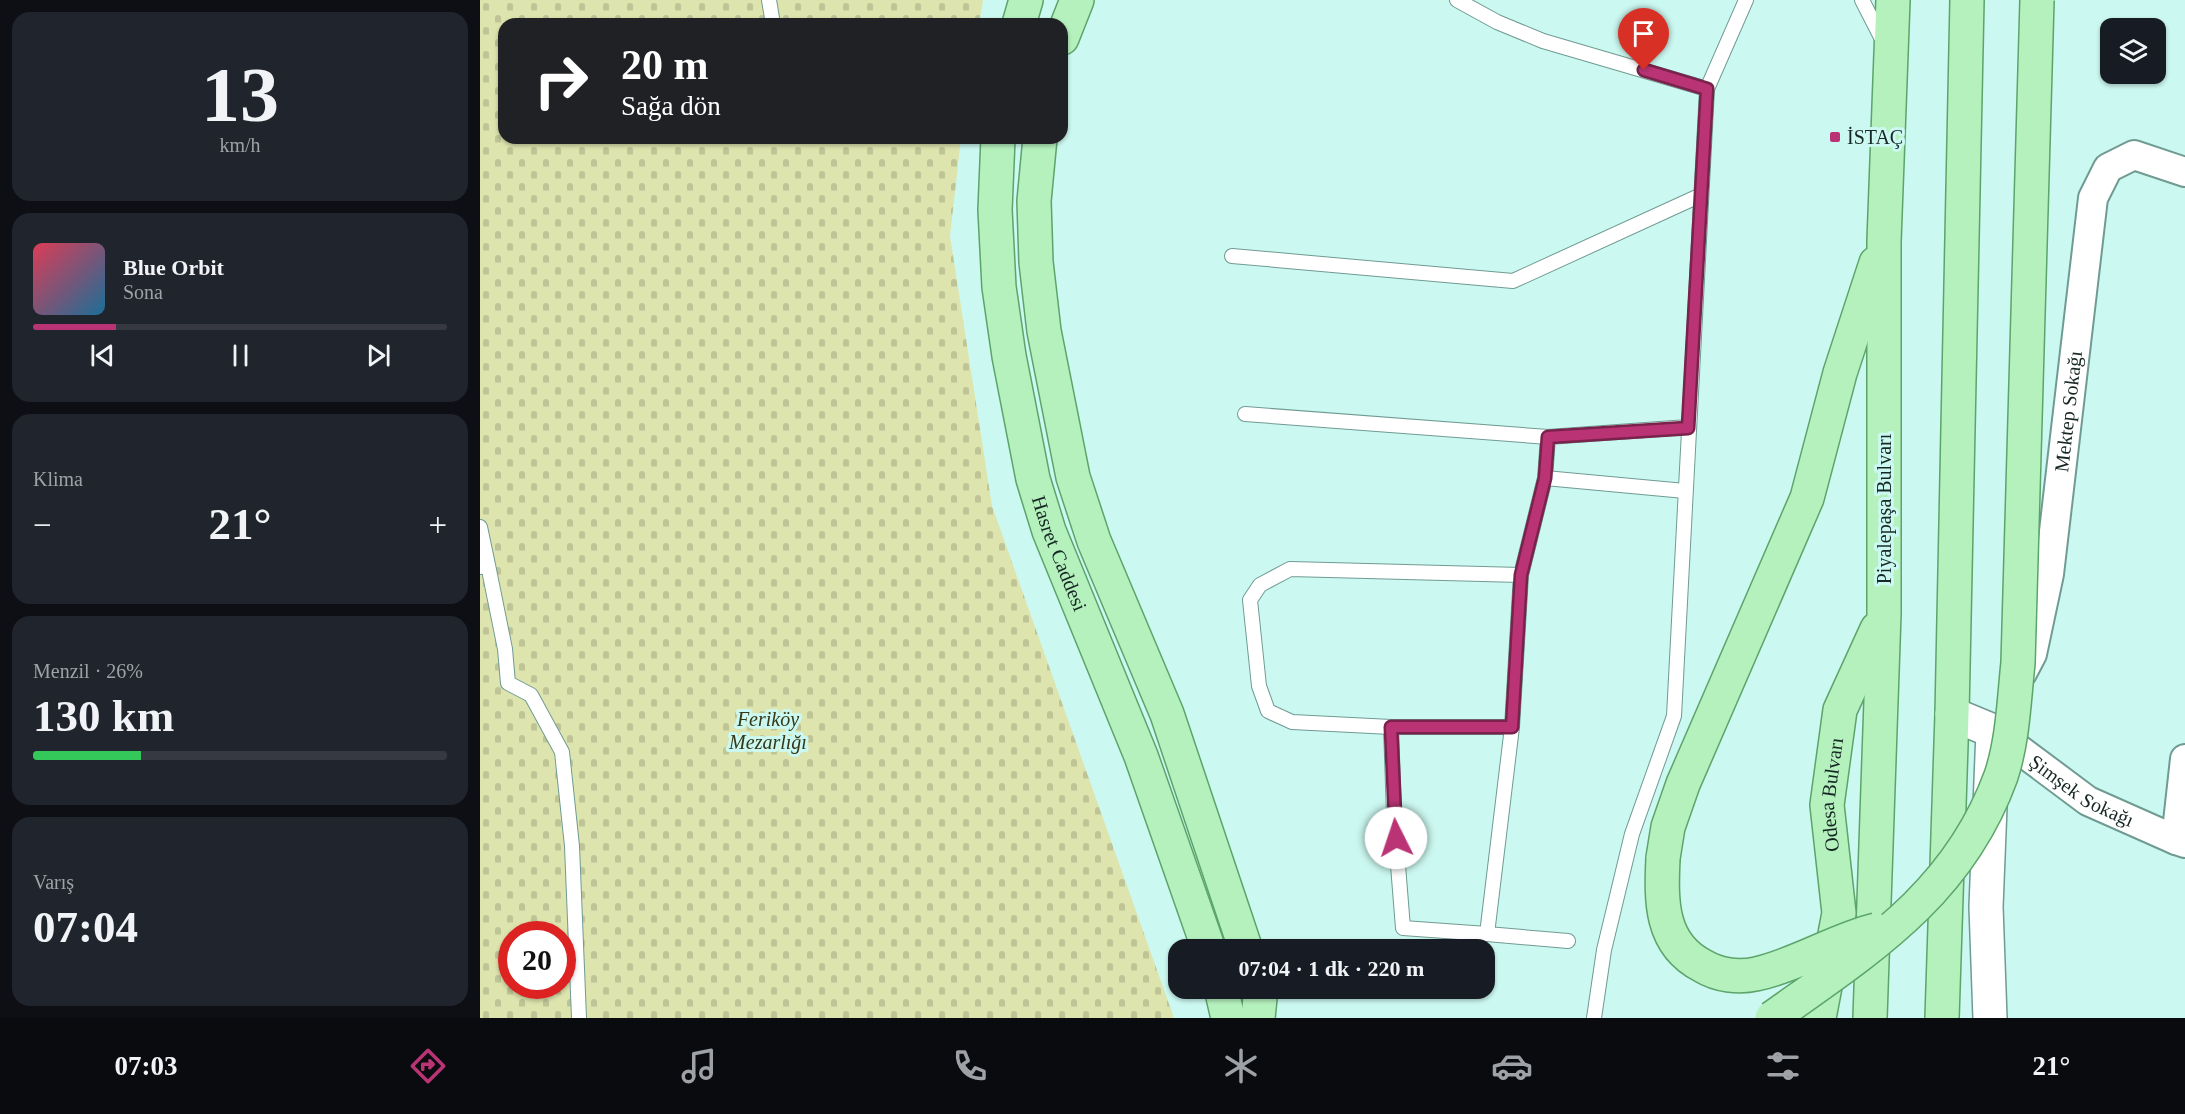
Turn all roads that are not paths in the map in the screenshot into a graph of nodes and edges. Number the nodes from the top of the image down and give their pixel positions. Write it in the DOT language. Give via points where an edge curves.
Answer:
graph roads {
  1 [pos="769,0"];
  2 [pos="1026,0"];
  3 [pos="1077,0"];
  4 [pos="1457,0"];
  5 [pos="1746,0"];
  6 [pos="1862,0"];
  7 [pos="1893,0"];
  8 [pos="1966,0"];
  9 [pos="2037,0"];
  10 [pos="772,18"];
  11 [pos="1021,18"];
  12 [pos="1068,23"];
  13 [pos="1890,54"];
  14 [pos="1707,89"];
  15 [pos="998,144"];
  16 [pos="1039,144"];
  17 [pos="2185,172"];
  18 [pos="1701,195"];
  19 [pos="1884,241"];
  20 [pos="1232,256"];
  21 [pos="1245,414"];
  22 [pos="1688,428"];
  23 [pos="1548,437"];
  24 [pos="1545,478"];
  25 [pos="1685,491"];
  26 [pos="480,527"];
  27 [pos="484,566"];
  28 [pos="1521,575"];
  29 [pos="1884,614"];
  30 [pos="1952,714"];
  31 [pos="1391,727"];
  32 [pos="1512,727"];
  33 [pos="1993,731"];
  34 [pos="2185,759"];
  35 [pos="2183,791"];
  36 [pos="2181,841"];
  37 [pos="1898,924"];
  38 [pos="1487,934"];
  39 [pos="1205,939"];
  40 [pos="1242,939"];
  41 [pos="1568,941"];
  42 [pos="1944,974"];
  43 [pos="1224,999"];
  44 [pos="579,1018"];
  45 [pos="1228,1018"];
  46 [pos="1594,1018"];
  47 [pos="1772,1018"];
  48 [pos="1819,1018"];
  49 [pos="1870,1018"];
  50 [pos="1942,1018"];
  51 [pos="1954,1018"];
  52 [pos="1990,1018"];
  1 -- 10 [label="lane"];
  2 -- 11 [label="main road"];
  3 -- 12 [label="main road"];
  4 -- 14 [label="lane" via="1543,41"];
  5 -- 14 [label="lane"];
  6 -- 13 [label="lane"];
  7 -- 13 [label="main road, Piyalepaşa Bulvarı"];
  8 -- 30 [label="main road"];
  9 -- 37 [label="main road, bridge" via="2018,663 2012,724 2001,775 1975,834 1934,890"];
  13 -- 19 [label="main road, Piyalepaşa Bulvarı"];
  14 -- 18 [label="lane"];
  15 -- 39 [label="main road, Hasret Caddesi" via="994,210 999,287 1034,479 1049,531 1141,756"];
  16 -- 40 [label="main road, Hasret Caddesi" via="1034,201 1036,262 1044,331 1073,477 1094,542 1167,714"];
  17 -- 33 [label="street, Mektep Sokağı" via="2134,155 2108,168 2093,198 2049,574 2032,654"];
  18 -- 20 [label="lane" via="1513,280"];
  18 -- 22 [label="lane"];
  19 -- 29 [label="main road, Piyalepaşa Bulvarı"];
  19 -- 37 [label="main road, bridge" via="1844,362 1807,498 1683,784 1668,828 1663,858 1663,910 1669,932 1686,955 1710,970 1729,975 1753,975"];
  21 -- 23 [label="lane"];
  22 -- 23 [label="lane"];
  22 -- 25 [label="lane"];
  23 -- 24 [label="lane"];
  24 -- 25 [label="lane"];
  24 -- 28 [label="lane"];
  25 -- 46 [label="lane" via="1674,716 1632,834 1604,950"];
  26 -- 27 [label="lane"];
  27 -- 44 [label="lane" via="505,649 508,683 531,695 562,752 572,846"];
  28 -- 31 [label="lane" via="1290,569 1260,585 1250,600 1258,686 1268,711 1292,722"];
  28 -- 32 [label="lane"];
  29 -- 48 [label="main road, Odesa Bulvarı" via="1840,710 1827,805 1839,913"];
  29 -- 49 [label="main road, Piyalepaşa Bulvarı"];
  30 -- 33 [label="street"];
  30 -- 42 [label="main road"];
  31 -- 32 [label="lane"];
  31 -- 38 [label="lane" via="1403,928"];
  32 -- 38 [label="lane"];
  33 -- 36 [label="street, Şimşek Sokağı" via="2088,801"];
  33 -- 52 [label="street" via="1986,907"];
  34 -- 35 [label="street"];
  35 -- 36 [label="street"];
  37 -- 47 [label="main road, bridge"];
  38 -- 41 [label="lane"];
  42 -- 50 [label="main road"];
  42 -- 51 [label="main road"];
  43 -- 45 [label="main road"];
}
